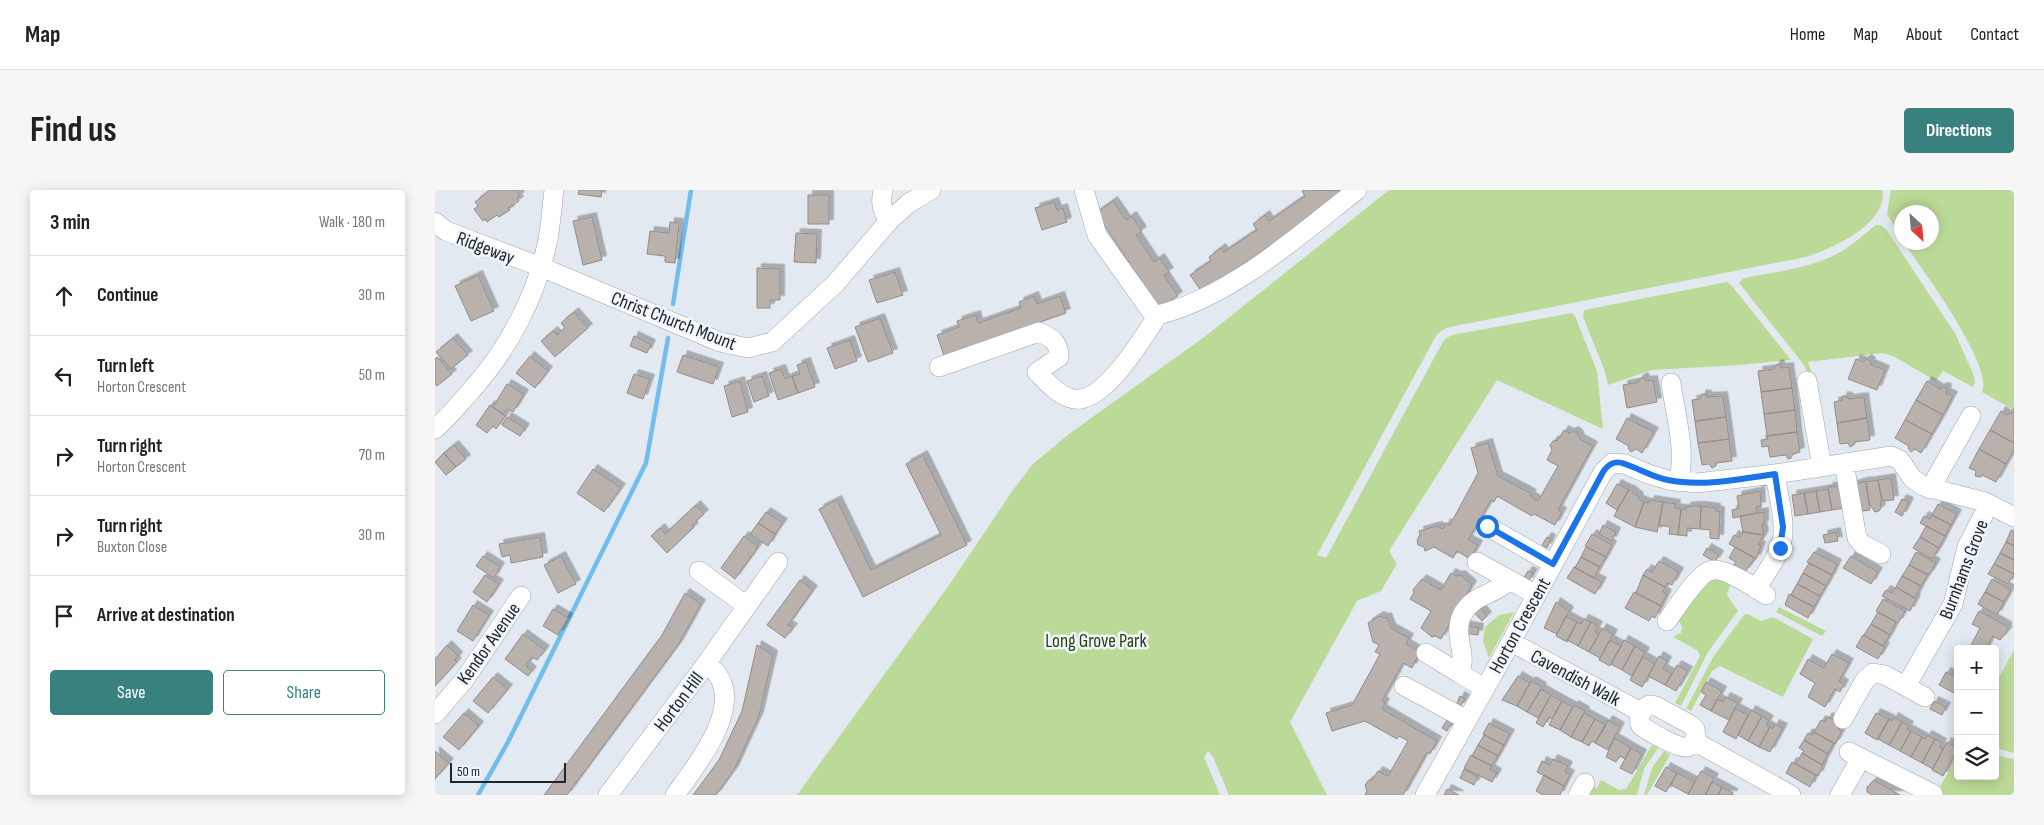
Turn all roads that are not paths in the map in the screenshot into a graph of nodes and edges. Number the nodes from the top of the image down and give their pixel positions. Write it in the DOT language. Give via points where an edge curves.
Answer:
graph roads {
  1 [pos="554,190"];
  2 [pos="883,190"];
  3 [pos="931,190"];
  4 [pos="1084,190"];
  5 [pos="1357,190"];
  6 [pos="889,221"];
  7 [pos="435,222"];
  8 [pos="541,267"];
  9 [pos="1156,318"];
  10 [pos="939,367"];
  11 [pos="1807,381"];
  12 [pos="1671,383"];
  13 [pos="1971,416"];
  14 [pos="435,429"];
  15 [pos="1844,464"];
  16 [pos="1822,467"];
  17 [pos="1775,474"];
  18 [pos="1678,482"];
  19 [pos="1930,489"];
  20 [pos="1989,504"];
  21 [pos="2014,517"];
  22 [pos="1487,526"];
  23 [pos="1881,554"];
  24 [pos="778,562"];
  25 [pos="1477,562"];
  26 [pos="1553,564"];
  27 [pos="699,571"];
  28 [pos="1508,579"];
  29 [pos="1536,595"];
  30 [pos="521,596"];
  31 [pos="747,606"];
  32 [pos="1667,621"];
  33 [pos="1511,642"];
  34 [pos="1426,654"];
  35 [pos="706,664"];
  36 [pos="1459,672"];
  37 [pos="1404,686"];
  38 [pos="1906,686"];
  39 [pos="1484,688"];
  40 [pos="1925,696"];
  41 [pos="1641,712"];
  42 [pos="435,714"];
  43 [pos="1843,719"];
  44 [pos="1467,720"];
  45 [pos="1694,741"];
  46 [pos="1933,794"];
  47 [pos="608,795"];
  48 [pos="675,795"];
  49 [pos="1425,795"];
  50 [pos="1791,795"];
  51 [pos="1840,795"];
  1 -- 8 [label="street"];
  2 -- 6 [label="street" via="883,212"];
  3 -- 6 [label="street, Christ Church Mount" via="909,203"];
  4 -- 9 [label="street" via="1097,234"];
  5 -- 9 [label="street" via="1234,282"];
  6 -- 8 [label="street, Christ Church Mount" via="835,284 806,312 772,342 748,348 720,342"];
  7 -- 8 [label="street, Ridgeway" via="446,231"];
  8 -- 14 [label="street" via="519,323 484,376"];
  9 -- 10 [label="street" via="1106,386 1085,398 1071,399 1055,390 1037,372 1059,357 1059,346 1053,338 1039,332"];
  11 -- 16 [label="street"];
  12 -- 18 [label="street" via="1681,455"];
  13 -- 19 [label="street"];
  15 -- 16 [label="street, Horton Crescent"];
  15 -- 19 [label="street, Horton Crescent" via="1895,457 1915,480"];
  15 -- 23 [label="street" via="1857,538"];
  16 -- 17 [label="street, Horton Crescent"];
  17 -- 18 [label="street, Horton Crescent" via="1713,482"];
  17 -- 32 [label="street" via="1783,538 1761,592 1721,570 1712,570 1701,577"];
  18 -- 26 [label="street, Horton Crescent" via="1655,477 1621,462 1608,465"];
  19 -- 20 [label="street, Horton Crescent"];
  20 -- 21 [label="street, Horton Crescent"];
  20 -- 38 [label="street, Burnhams Grove" via="1967,548 1953,604"];
  22 -- 26 [label="street"];
  24 -- 31 [label="street, Horton Hill"];
  25 -- 28 [label="street"];
  26 -- 29 [label="street, Horton Crescent"];
  27 -- 31 [label="street"];
  28 -- 29 [label="street"];
  28 -- 36 [label="street" via="1502,586 1474,600 1463,614 1458,632 1462,664"];
  29 -- 33 [label="street, Horton Crescent"];
  30 -- 42 [label="street, Kendor Avenue" via="465,679"];
  31 -- 35 [label="street, Horton Hill"];
  33 -- 39 [label="street, Horton Crescent"];
  33 -- 41 [label="street, Cavendish Walk"];
  34 -- 36 [label="street"];
  35 -- 47 [label="street, Horton Hill"];
  35 -- 48 [label="street" via="717,673 724,687 725,707 717,730"];
  36 -- 39 [label="street"];
  37 -- 44 [label="street"];
  38 -- 40 [label="street"];
  38 -- 43 [label="street" via="1880,673 1873,673 1867,677"];
  39 -- 44 [label="street, Horton Crescent"];
  41 -- 45 [label="street, Cavendish Walk" via="1641,726 1684,748"];
  41 -- 45 [label="street, Cavendish Walk" via="1651,705 1672,715 1695,729"];
  44 -- 49 [label="street, Horton Crescent"];
  45 -- 50 [label="street"];
  46 -- 51 [label="street" via="1855,755"];
}
